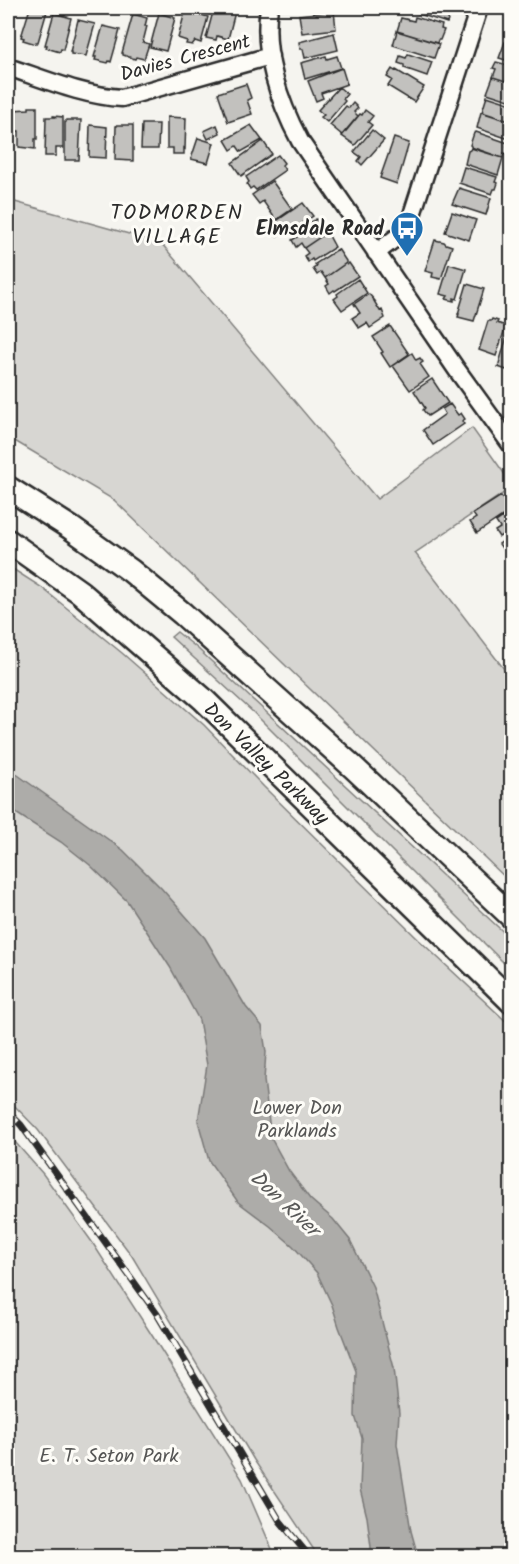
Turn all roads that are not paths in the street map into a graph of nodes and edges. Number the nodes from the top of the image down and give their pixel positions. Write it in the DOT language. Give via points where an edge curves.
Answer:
graph roads {
  1 [pos="269,8"];
  2 [pos="479,8"];
  3 [pos="270,56"];
  4 [pos="8,67"];
  5 [pos="376,253"];
  6 [pos="512,446"];
  7 [pos="8,488"];
  8 [pos="8,542"];
  9 [pos="512,917"];
  10 [pos="512,1002"];
  1 -- 3 [label="street"];
  2 -- 5 [label="street" via="409,224"];
  3 -- 4 [label="street, Davies Crescent" via="122,98 87,92"];
  3 -- 5 [label="street" via="282,103 297,135"];
  5 -- 6 [label="street"];
  7 -- 9 [label="highway" via="131,571 183,614"];
  8 -- 10 [label="highway, Don Valley Parkway" via="80,592 202,699"];
}
